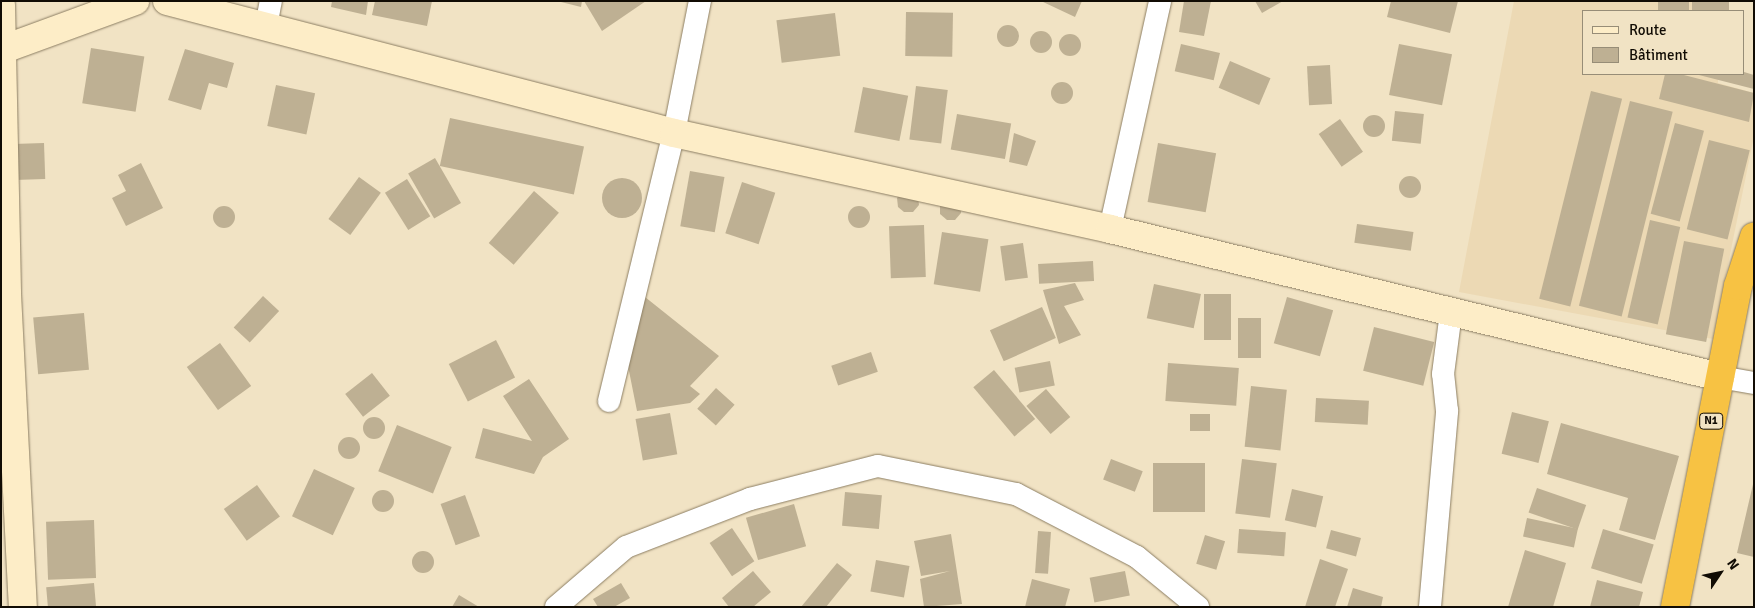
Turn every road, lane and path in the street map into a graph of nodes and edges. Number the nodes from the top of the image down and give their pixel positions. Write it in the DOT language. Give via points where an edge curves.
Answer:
graph roads {
  1 [pos="135,1"];
  2 [pos="167,1"];
  3 [pos="700,1"];
  4 [pos="1160,1"];
  5 [pos="1,5"];
  6 [pos="268,14"];
  7 [pos="2,50"];
  8 [pos="674,133"];
  9 [pos="1110,229"];
  10 [pos="1754,237"];
  11 [pos="4,294"];
  12 [pos="1451,312"];
  13 [pos="1720,377"];
  14 [pos="1754,383"];
  15 [pos="608,401"];
  16 [pos="23,607"];
  17 [pos="556,607"];
  18 [pos="1198,607"];
  19 [pos="1430,607"];
  20 [pos="1675,607"];
  1 -- 7 [label="street"];
  2 -- 6 [label="street"];
  3 -- 8 [label="street"];
  4 -- 9 [label="street"];
  5 -- 7 [label="street"];
  6 -- 8 [label="street"];
  7 -- 11 [label="street"];
  8 -- 9 [label="street"];
  8 -- 15 [label="street"];
  9 -- 12 [label="street"];
  10 -- 13 [label="highway, N1" via="1738,286"];
  11 -- 16 [label="street"];
  12 -- 13 [label="street"];
  12 -- 19 [label="street" via="1443,374 1447,411"];
  13 -- 14 [label="street"];
  13 -- 20 [label="highway, N1"];
  17 -- 18 [label="street" via="626,547 750,499 878,466 1016,494 1138,557"];
}
